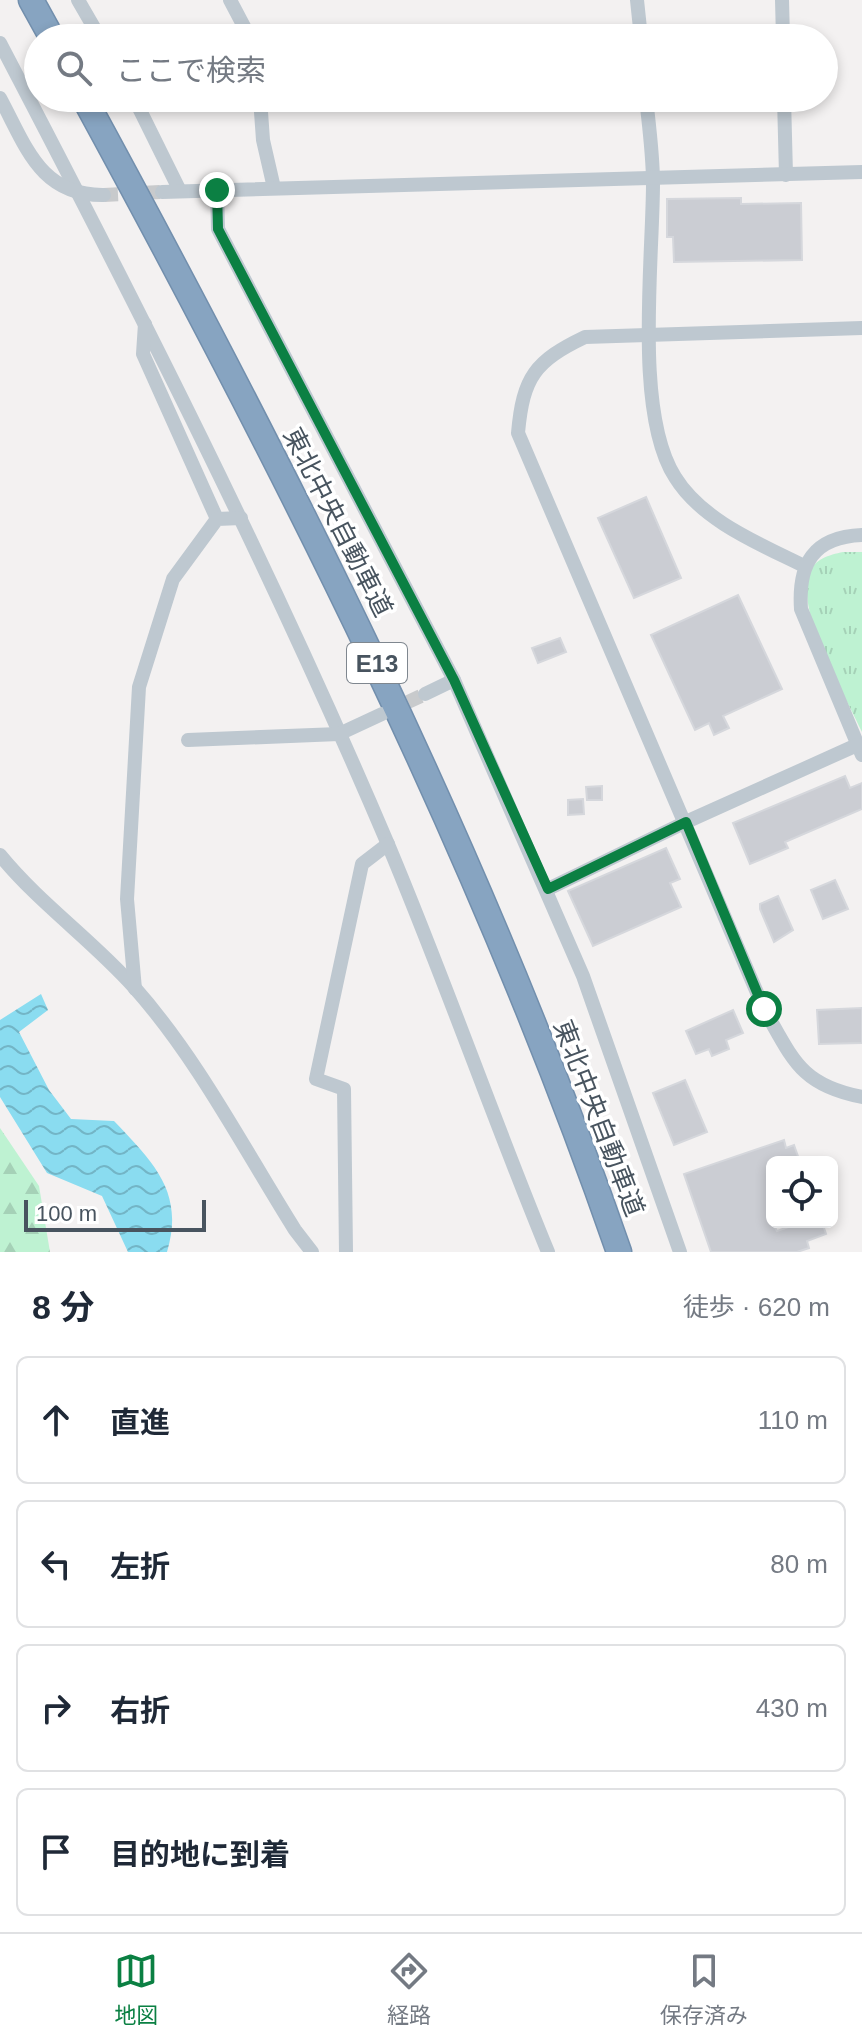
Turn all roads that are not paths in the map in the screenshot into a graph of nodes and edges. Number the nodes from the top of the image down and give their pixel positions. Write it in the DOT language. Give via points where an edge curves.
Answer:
graph roads {
  1 [pos="31,0"];
  2 [pos="46,0"];
  3 [pos="78,0"];
  4 [pos="230,0"];
  5 [pos="637,0"];
  6 [pos="782,0"];
  7 [pos="44,24"];
  8 [pos="59,24"];
  9 [pos="92,24"];
  10 [pos="243,24"];
  11 [pos="640,24"];
  12 [pos="783,24"];
  13 [pos="0,43"];
  14 [pos="24,89"];
  15 [pos="0,98"];
  16 [pos="36,112"];
  17 [pos="92,112"];
  18 [pos="107,112"];
  19 [pos="141,112"];
  20 [pos="261,112"];
  21 [pos="647,112"];
  22 [pos="784,112"];
  23 [pos="862,172"];
  24 [pos="786,175"];
  25 [pos="653,179"];
  26 [pos="274,188"];
  27 [pos="217,190"];
  28 [pos="180,191"];
  29 [pos="162,192"];
  30 [pos="80,195"];
  31 [pos="104,195"];
  32 [pos="145,324"];
  33 [pos="862,328"];
  34 [pos="650,332"];
  35 [pos="241,518"];
  36 [pos="217,519"];
  37 [pos="862,535"];
  38 [pos="804,566"];
  39 [pos="454,680"];
  40 [pos="425,694"];
  41 [pos="382,714"];
  42 [pos="339,734"];
  43 [pos="188,740"];
  44 [pos="860,750"];
  45 [pos="686,822"];
  46 [pos="388,844"];
  47 [pos="0,855"];
  48 [pos="548,889"];
  49 [pos="135,989"];
  50 [pos="862,1097"];
  51 [pos="312,1252"];
  52 [pos="346,1252"];
  53 [pos="548,1252"];
  54 [pos="619,1252"];
  55 [pos="631,1252"];
  56 [pos="680,1252"];
  1 -- 7 [label="highway"];
  2 -- 8 [label="highway"];
  3 -- 9 [label="street"];
  4 -- 10 [label="street"];
  5 -- 11 [label="street"];
  6 -- 12 [label="street"];
  13 -- 14 [label="street"];
  15 -- 30 [label="street" via="48,179"];
  16 -- 30 [label="street"];
  17 -- 54 [label="highway, 東北中央自動車道 / E13" via="207,323 364,635 541,1040"];
  18 -- 55 [label="highway, 東北中央自動車道 / E13" via="223,326 362,601 502,916"];
  19 -- 28 [label="street"];
  20 -- 26 [label="street"];
  21 -- 25 [label="street"];
  22 -- 24 [label="street"];
  23 -- 24 [label="street"];
  24 -- 25 [label="street"];
  25 -- 26 [label="street"];
  25 -- 34 [label="street"];
  26 -- 27 [label="street"];
  27 -- 28 [label="street"];
  27 -- 39 [label="street" via="218,229"];
  28 -- 29 [label="street"];
  30 -- 31 [label="street"];
  30 -- 32 [label="street"];
  32 -- 35 [label="street"];
  32 -- 36 [label="street" via="143,354"];
  33 -- 34 [label="street"];
  34 -- 38 [label="street" via="660,442 675,478 703,509"];
  34 -- 45 [label="street" via="585,337 547,355 521,398 518,433"];
  35 -- 36 [label="street"];
  35 -- 42 [label="street"];
  36 -- 49 [label="street" via="173,579 139,687 127,899"];
  37 -- 38 [label="street" via="824,543"];
  38 -- 44 [label="street" via="801,609"];
  39 -- 40 [label="street"];
  39 -- 48 [label="street"];
  41 -- 42 [label="street"];
  42 -- 43 [label="street"];
  42 -- 46 [label="street"];
  44 -- 45 [label="street"];
  45 -- 48 [label="street"];
  45 -- 50 [label="street" via="764,1009 796,1064 831,1091"];
  46 -- 52 [label="street" via="362,864 316,1079 344,1089"];
  46 -- 53 [label="street"];
  47 -- 49 [label="street" via="31,892"];
  48 -- 56 [label="street"];
  49 -- 51 [label="street" via="202,1080"];
}
